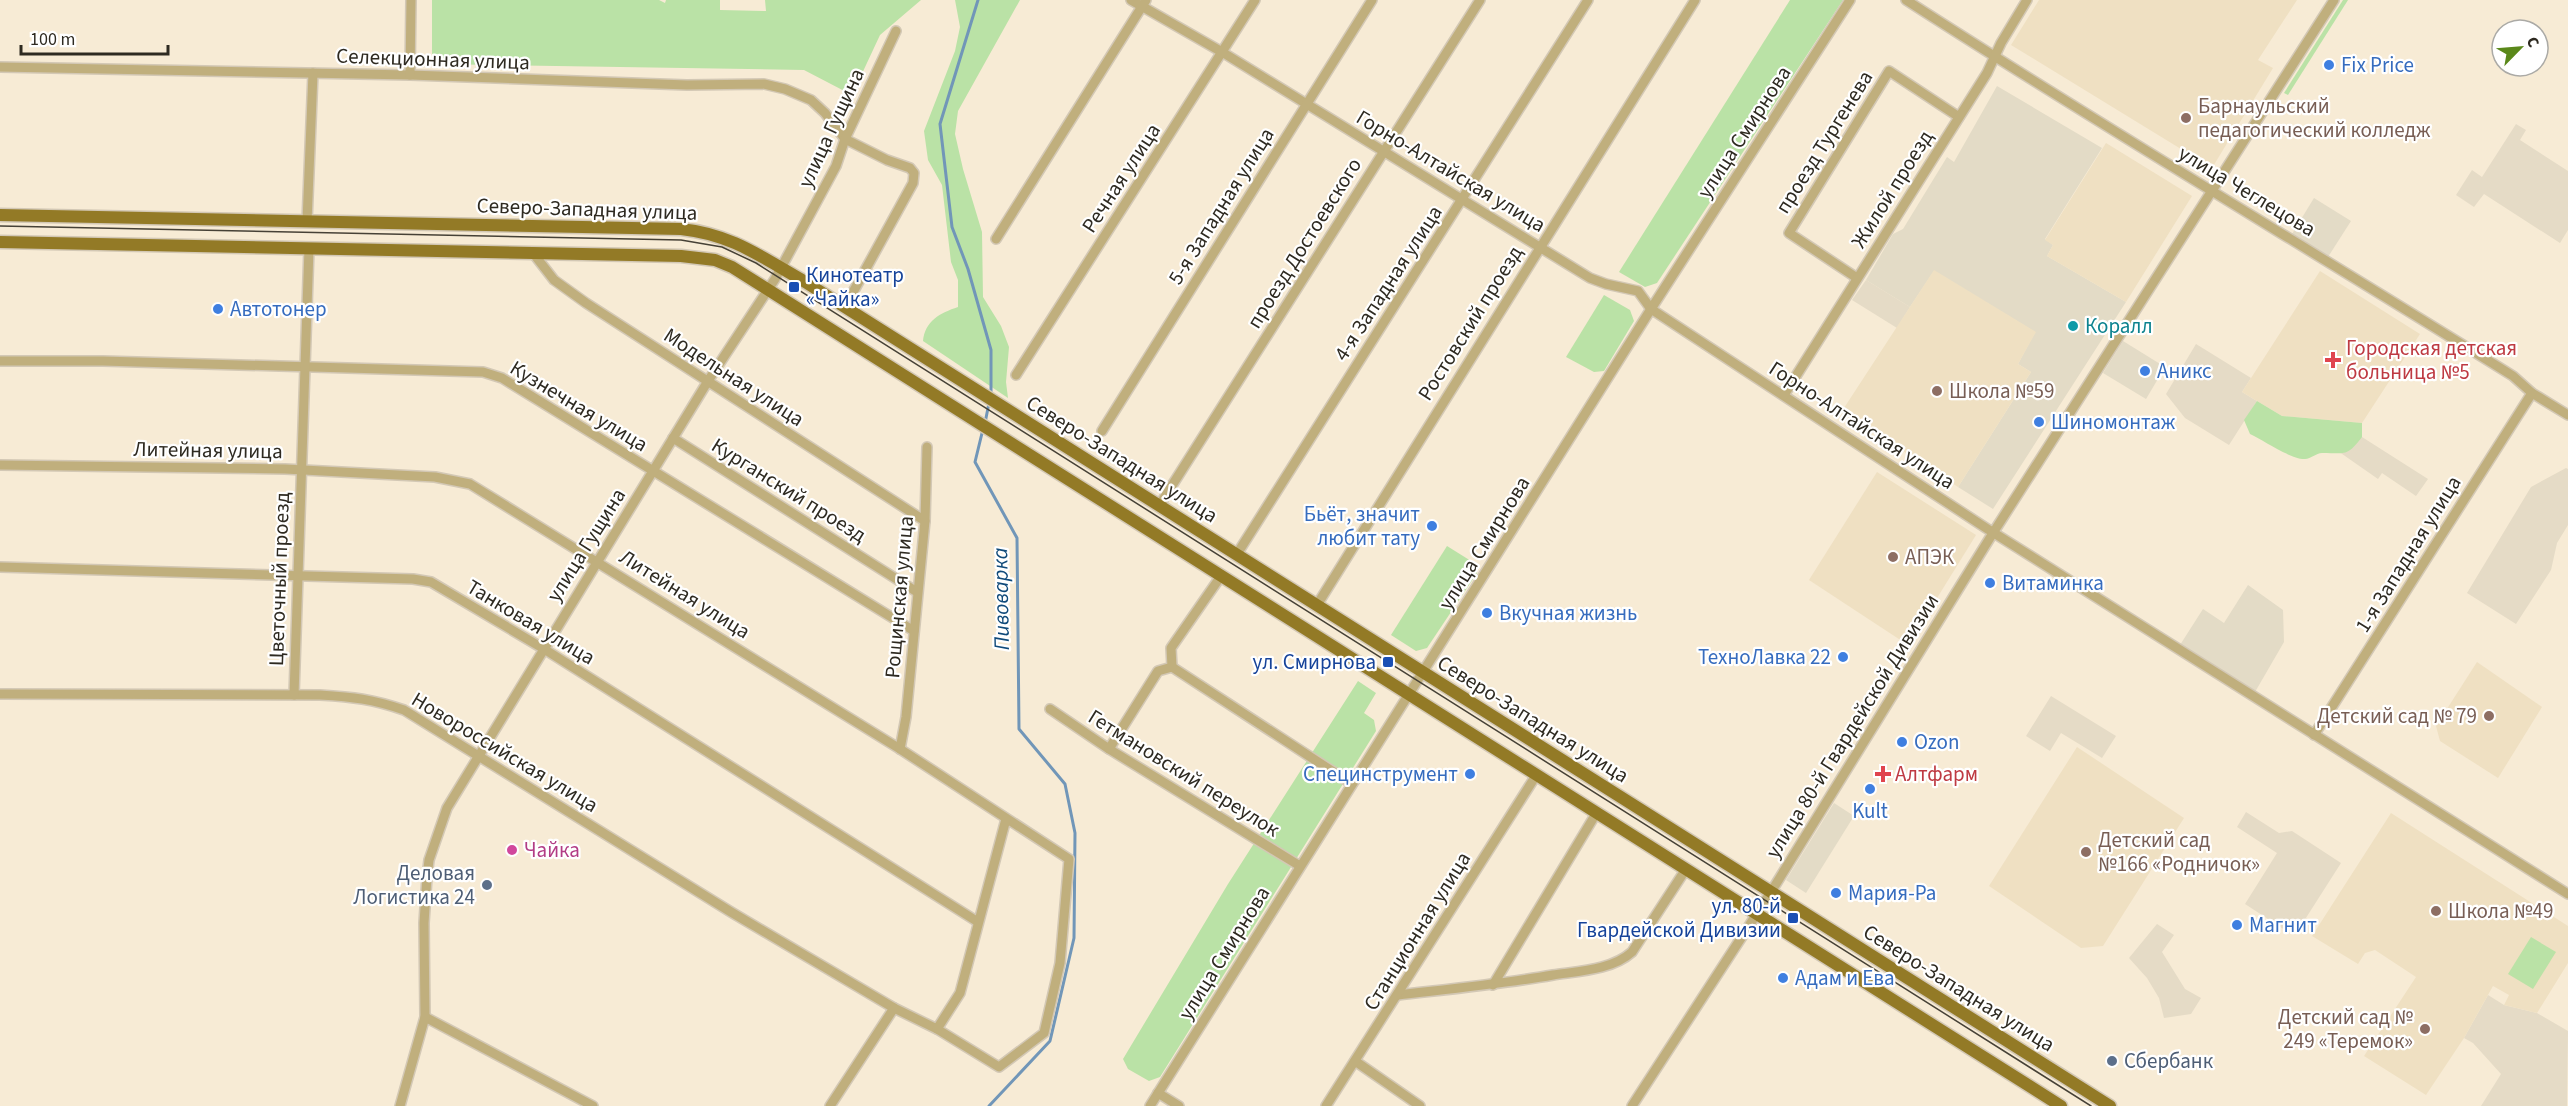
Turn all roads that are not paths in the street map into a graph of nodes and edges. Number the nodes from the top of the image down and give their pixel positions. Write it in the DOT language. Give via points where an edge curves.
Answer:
graph roads {
  1 [pos="411,0"];
  2 [pos="1131,0"];
  3 [pos="1255,0"];
  4 [pos="1372,0"];
  5 [pos="1480,0"];
  6 [pos="1588,0"];
  7 [pos="1695,0"];
  8 [pos="1850,0"];
  9 [pos="1906,0"];
  10 [pos="2027,0"];
  11 [pos="2334,0"];
  12 [pos="1144,3"];
  13 [pos="897,31"];
  14 [pos="1222,52"];
  15 [pos="1995,58"];
  16 [pos="0,67"];
  17 [pos="313,74"];
  18 [pos="410,75"];
  19 [pos="1306,103"];
  20 [pos="1959,117"];
  21 [pos="845,139"];
  22 [pos="1383,152"];
  23 [pos="2212,192"];
  24 [pos="1462,201"];
  25 [pos="0,215"];
  26 [pos="307,222"];
  27 [pos="996,239"];
  28 [pos="0,242"];
  29 [pos="1540,245"];
  30 [pos="309,248"];
  31 [pos="533,253"];
  32 [pos="780,267"];
  33 [pos="1857,278"];
  34 [pos="768,290"];
  35 [pos="852,294"];
  36 [pos="1651,309"];
  37 [pos="0,361"];
  38 [pos="305,368"];
  39 [pos="1016,375"];
  40 [pos="708,381"];
  41 [pos="2532,393"];
  42 [pos="1785,395"];
  43 [pos="2568,416"];
  44 [pos="1102,431"];
  45 [pos="673,438"];
  46 [pos="927,447"];
  47 [pos="0,465"];
  48 [pos="300,471"];
  49 [pos="653,471"];
  50 [pos="1160,506"];
  51 [pos="925,521"];
  52 [pos="1993,532"];
  53 [pos="1237,554"];
  54 [pos="597,561"];
  55 [pos="0,567"];
  56 [pos="298,575"];
  57 [pos="1221,576"];
  58 [pos="917,592"];
  59 [pos="1317,605"];
  60 [pos="914,631"];
  61 [pos="544,649"];
  62 [pos="1172,667"];
  63 [pos="1424,672"];
  64 [pos="0,694"];
  65 [pos="294,695"];
  66 [pos="1410,695"];
  67 [pos="1050,709"];
  68 [pos="2314,735"];
  69 [pos="900,749"];
  70 [pos="1109,749"];
  71 [pos="479,754"];
  72 [pos="1537,774"];
  73 [pos="1352,784"];
  74 [pos="1597,812"];
  75 [pos="1006,819"];
  76 [pos="1299,866"];
  77 [pos="1686,869"];
  78 [pos="1771,892"];
  79 [pos="2568,894"];
  80 [pos="1756,914"];
  81 [pos="978,922"];
  82 [pos="1493,985"];
  83 [pos="1398,995"];
  84 [pos="894,1008"];
  85 [pos="425,1017"];
  86 [pos="937,1029"];
  87 [pos="1355,1061"];
  88 [pos="1158,1093"];
  89 [pos="400,1106"];
  90 [pos="592,1106"];
  91 [pos="830,1106"];
  92 [pos="1150,1106"];
  93 [pos="1179,1106"];
  94 [pos="1326,1106"];
  95 [pos="1420,1106"];
  96 [pos="1632,1106"];
  97 [pos="2061,1106"];
  98 [pos="2110,1106"];
  1 -- 18 [label="street"];
  2 -- 12 [label="street, Горно-Алтайская улица"];
  3 -- 14 [label="street, Речная улица"];
  4 -- 19 [label="street, 5-я Западная улица"];
  5 -- 22 [label="street, проезд Достоевского"];
  6 -- 24 [label="street, 4-я Западная улица"];
  7 -- 29 [label="street, Ростовский проезд"];
  8 -- 36 [label="street, улица Смирнова"];
  9 -- 15 [label="street, улица Чеглецова"];
  10 -- 15 [label="street, Жилой проезд"];
  11 -- 23 [label="street, улица 80-й Гвардейской Дивизии"];
  12 -- 14 [label="street, Горно-Алтайская улица"];
  12 -- 27 [label="street"];
  13 -- 21 [label="street, улица Гущина"];
  14 -- 19 [label="street, Горно-Алтайская улица"];
  14 -- 39 [label="street, Речная улица"];
  15 -- 20 [label="street, Жилой проезд"];
  15 -- 23 [label="street, улица Чеглецова"];
  16 -- 17 [label="street, Селекционная улица"];
  17 -- 18 [label="street, Селекционная улица"];
  17 -- 26 [label="street"];
  18 -- 21 [label="street, Селекционная улица" via="764,84 811,100"];
  19 -- 22 [label="street, Горно-Алтайская улица"];
  19 -- 44 [label="street, 5-я Западная улица"];
  20 -- 33 [label="street, Жилой проезд"];
  20 -- 33 [label="street, проезд Тургенева" via="1889,71 1789,233"];
  21 -- 32 [label="street, улица Гущина" via="836,166"];
  21 -- 35 [label="street" via="914,173 914,183"];
  22 -- 24 [label="street, Горно-Алтайская улица"];
  22 -- 50 [label="street, проезд Достоевского"];
  23 -- 41 [label="street, улица Чеглецова" via="2513,376"];
  23 -- 52 [label="street, улица 80-й Гвардейской Дивизии"];
  24 -- 29 [label="street, Горно-Алтайская улица"];
  24 -- 53 [label="street, 4-я Западная улица"];
  25 -- 26 [label="main road, Северо-Западная улица"];
  26 -- 32 [label="main road, Северо-Западная улица" via="681,229 738,242"];
  28 -- 30 [label="main road, Северо-Западная улица"];
  29 -- 36 [label="street, Горно-Алтайская улица" via="1590,278 1638,291"];
  29 -- 59 [label="street, Ростовский проезд"];
  30 -- 31 [label="main road, Северо-Западная улица"];
  30 -- 38 [label="street, Цветочный проезд"];
  31 -- 34 [label="main road, Северо-Западная улица" via="698,257 732,267"];
  31 -- 40 [label="street, Модельная улица" via="554,280"];
  32 -- 34 [label="street, улица Гущина"];
  32 -- 50 [label="main road, Северо-Западная улица"];
  33 -- 42 [label="street, Жилой проезд"];
  34 -- 40 [label="street, улица Гущина"];
  34 -- 57 [label="main road, Северо-Западная улица"];
  36 -- 42 [label="street, Горно-Алтайская улица"];
  36 -- 63 [label="street, улица Смирнова"];
  37 -- 38 [label="street, Кузнечная улица"];
  38 -- 48 [label="street, Цветочный проезд"];
  38 -- 49 [label="street, Кузнечная улица" via="483,372 502,378"];
  40 -- 45 [label="street, улица Гущина"];
  40 -- 51 [label="street, Модельная улица"];
  41 -- 43 [label="street, улица Чеглецова"];
  41 -- 68 [label="street, 1-я Западная улица"];
  42 -- 52 [label="street, Горно-Алтайская улица"];
  45 -- 49 [label="street, улица Гущина"];
  45 -- 58 [label="street, Курганский проезд"];
  46 -- 51 [label="street, Рощинская улица"];
  47 -- 48 [label="street, Литейная улица"];
  48 -- 54 [label="street, Литейная улица" via="435,477 470,483"];
  48 -- 56 [label="street, Цветочный проезд"];
  49 -- 54 [label="street, улица Гущина"];
  49 -- 60 [label="street, Кузнечная улица"];
  50 -- 53 [label="main road, Северо-Западная улица"];
  51 -- 58 [label="street, Рощинская улица"];
  52 -- 68 [label="street, Горно-Алтайская улица"];
  52 -- 78 [label="street, улица 80-й Гвардейской Дивизии"];
  53 -- 59 [label="main road, Северо-Западная улица"];
  54 -- 61 [label="street, улица Гущина"];
  54 -- 69 [label="street, Литейная улица"];
  55 -- 56 [label="street, Танковая улица"];
  56 -- 61 [label="street, Танковая улица" via="431,582"];
  56 -- 65 [label="street, Цветочный проезд"];
  57 -- 62 [label="street" via="1171,648"];
  57 -- 66 [label="main road, Северо-Западная улица"];
  58 -- 60 [label="street, Рощинская улица"];
  59 -- 63 [label="main road, Северо-Западная улица"];
  60 -- 69 [label="street, Рощинская улица"];
  61 -- 71 [label="street, улица Гущина"];
  61 -- 81 [label="street, Танковая улица"];
  62 -- 70 [label="street" via="1158,671"];
  62 -- 73 [label="street"];
  63 -- 66 [label="street, улица Смирнова"];
  63 -- 78 [label="main road, Северо-Западная улица"];
  64 -- 65 [label="street, Новороссийская улица"];
  65 -- 71 [label="street, Новороссийская улица" via="367,698 386,704 404,710"];
  66 -- 72 [label="main road, Северо-Западная улица"];
  66 -- 73 [label="street, улица Смирнова"];
  67 -- 70 [label="street, Гетмановский переулок"];
  68 -- 79 [label="street, Горно-Алтайская улица"];
  69 -- 75 [label="street, Литейная улица"];
  70 -- 76 [label="street, Гетмановский переулок"];
  71 -- 84 [label="street, Новороссийская улица" via="656,866"];
  71 -- 85 [label="street, улица Гущина" via="447,808 429,860 424,923"];
  72 -- 74 [label="main road, Северо-Западная улица"];
  72 -- 83 [label="street, Станционная улица"];
  73 -- 76 [label="street, улица Смирнова"];
  74 -- 77 [label="main road, Северо-Западная улица"];
  74 -- 82 [label="street"];
  75 -- 81 [label="street"];
  75 -- 86 [label="street, Литейная улица" via="1069,859 1060,963 1044,1032 999,1067"];
  76 -- 88 [label="street, улица Смирнова"];
  77 -- 80 [label="main road, Северо-Западная улица"];
  77 -- 82 [label="street" via="1623,960 1587,970"];
  78 -- 80 [label="street, улица 80-й Гвардейской Дивизии"];
  78 -- 98 [label="main road, Северо-Западная улица"];
  80 -- 96 [label="street, улица 80-й Гвардейской Дивизии"];
  80 -- 97 [label="main road, Северо-Западная улица"];
  81 -- 86 [label="street" via="960,993"];
  82 -- 83 [label="street"];
  83 -- 87 [label="street, Станционная улица"];
  84 -- 86 [label="street, Новороссийская улица"];
  84 -- 91 [label="street"];
  85 -- 89 [label="street, улица Гущина"];
  85 -- 90 [label="street"];
  87 -- 94 [label="street, Станционная улица"];
  87 -- 95 [label="street"];
  88 -- 92 [label="street, улица Смирнова"];
  88 -- 93 [label="street"];
}
